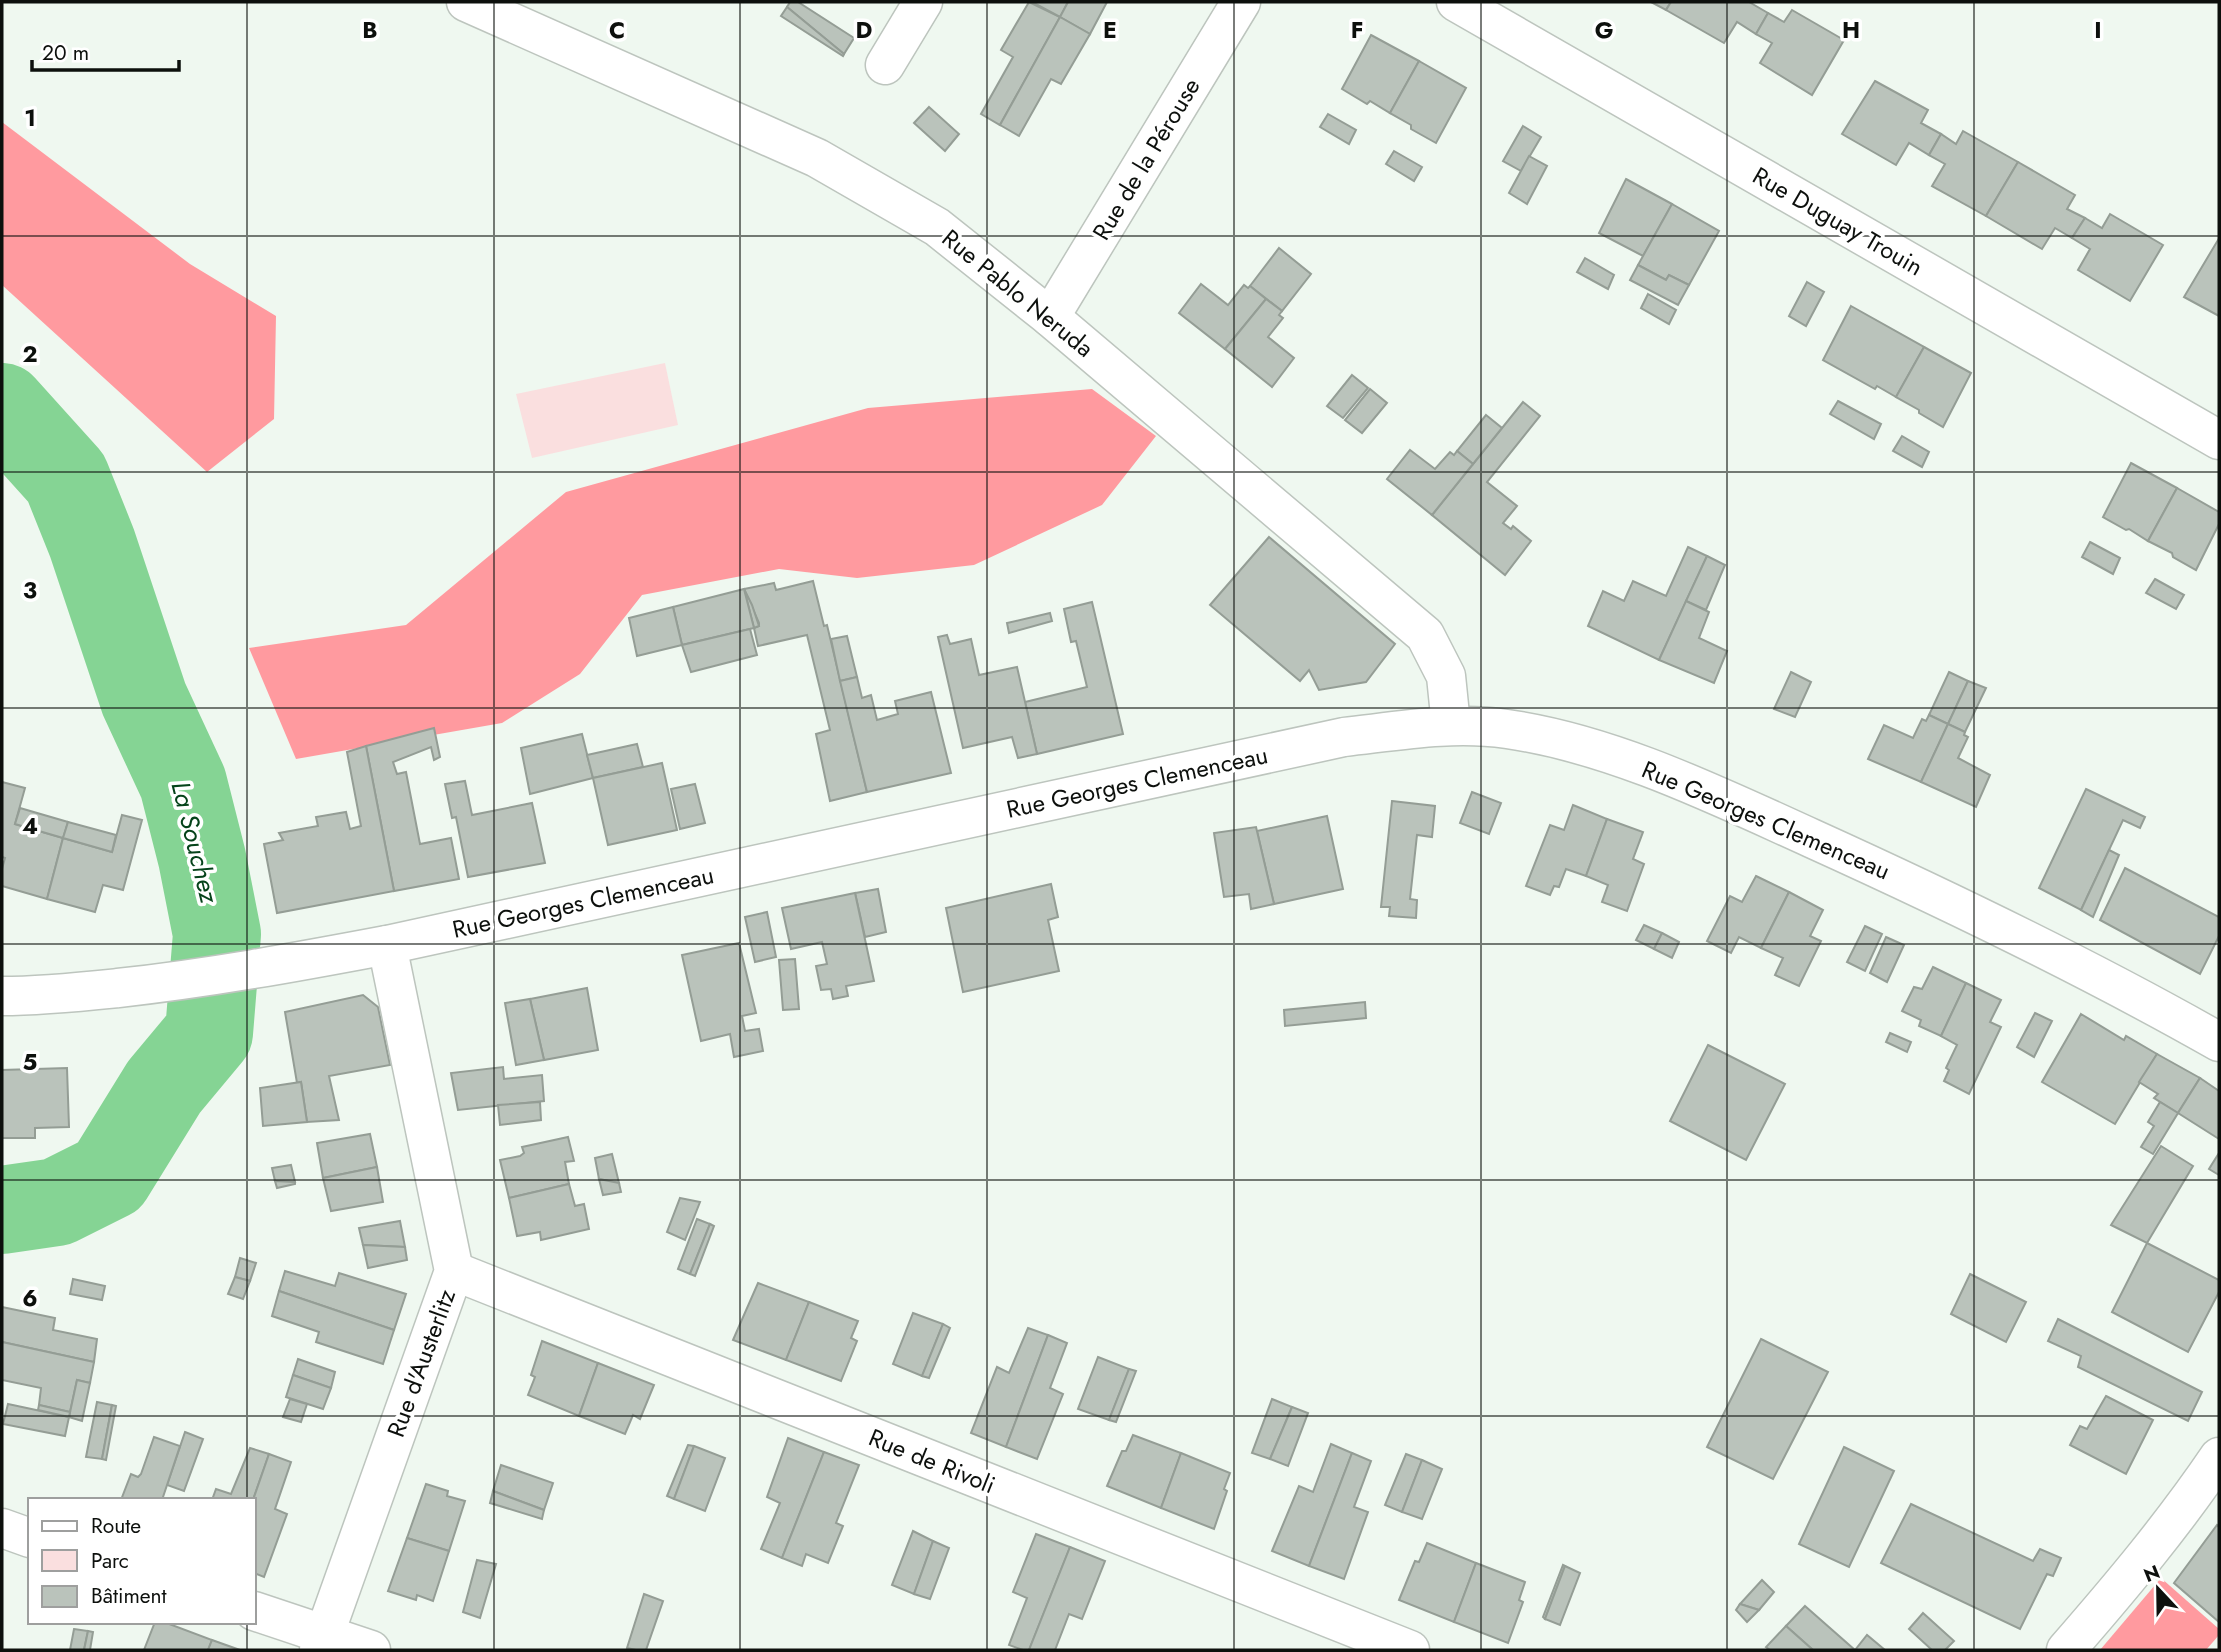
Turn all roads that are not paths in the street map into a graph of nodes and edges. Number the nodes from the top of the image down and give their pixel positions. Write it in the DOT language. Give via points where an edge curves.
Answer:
graph roads {
  1 [pos="466,2"];
  2 [pos="923,2"];
  3 [pos="1241,2"];
  4 [pos="1456,2"];
  5 [pos="885,65"];
  6 [pos="1051,317"];
  7 [pos="2219,440"];
  8 [pos="1451,725"];
  9 [pos="387,945"];
  10 [pos="2,996"];
  11 [pos="2219,1042"];
  12 [pos="454,1272"];
  13 [pos="2219,1457"];
  14 [pos="2,1528"];
  15 [pos="28,1537"];
  16 [pos="256,1612"];
  17 [pos="322,1642"];
  18 [pos="371,1650"];
  19 [pos="1410,1650"];
  20 [pos="2066,1650"];
  1 -- 6 [label="street, Rue Pablo Neruda" via="817,158 937,227"];
  2 -- 5 [label="street"];
  3 -- 6 [label="street, Rue de la Pérouse"];
  4 -- 7 [label="street, Rue Duguay Trouin"];
  6 -- 8 [label="street, Rue Pablo Neruda" via="1425,635 1446,676"];
  8 -- 9 [label="street, Rue Georges Clemenceau" via="1344,737"];
  8 -- 11 [label="street, Rue Georges Clemenceau" via="1507,729 1570,742 1685,781 1928,891 2138,996"];
  9 -- 10 [label="street, Rue Georges Clemenceau" via="158,983"];
  9 -- 12 [label="street, Rue d'Austerlitz"];
  12 -- 17 [label="street, Rue d'Austerlitz"];
  12 -- 19 [label="street, Rue de Rivoli"];
  13 -- 20 [label="street"];
  14 -- 15 [label="street"];
  16 -- 17 [label="street"];
  17 -- 18 [label="street"];
}
